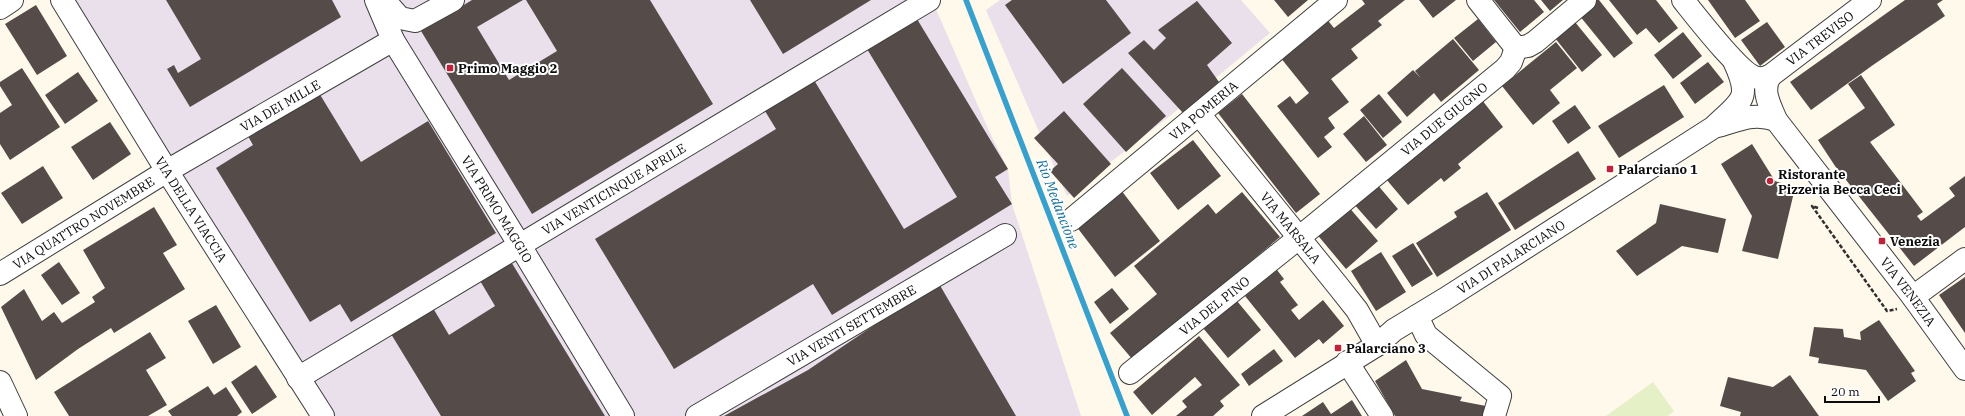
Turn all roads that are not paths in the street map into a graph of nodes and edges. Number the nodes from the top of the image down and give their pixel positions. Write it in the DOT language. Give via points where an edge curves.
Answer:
graph roads {
  1 [pos="12,0"];
  2 [pos="62,0"];
  3 [pos="376,0"];
  4 [pos="384,0"];
  5 [pos="453,0"];
  6 [pos="929,0"];
  7 [pos="1336,0"];
  8 [pos="1478,0"];
  9 [pos="1585,0"];
  10 [pos="1682,0"];
  11 [pos="1870,0"];
  12 [pos="0,8"];
  13 [pos="393,40"];
  14 [pos="1516,48"];
  15 [pos="1734,61"];
  16 [pos="1770,76"];
  17 [pos="1199,114"];
  18 [pos="1776,120"];
  19 [pos="1714,127"];
  20 [pos="167,171"];
  21 [pos="1071,220"];
  22 [pos="1005,235"];
  23 [pos="1298,238"];
  24 [pos="519,244"];
  25 [pos="1965,259"];
  26 [pos="0,274"];
  27 [pos="1914,297"];
  28 [pos="1416,316"];
  29 [pos="1377,345"];
  30 [pos="1347,362"];
  31 [pos="1965,369"];
  32 [pos="1130,373"];
  33 [pos="298,378"];
  34 [pos="0,382"];
  35 [pos="16,416"];
  36 [pos="323,416"];
  37 [pos="623,416"];
  38 [pos="697,416"];
  39 [pos="1263,416"];
  40 [pos="1382,416"];
  41 [pos="1494,416"];
  1 -- 12 [label="street"];
  2 -- 20 [label="street, VIA DELLA VIACCIA"];
  3 -- 13 [label="street, VIA PRIMO MAGGIO"];
  4 -- 5 [label="street" via="400,18 415,21"];
  6 -- 24 [label="street, VIA VENTICINQUE APRILE"];
  7 -- 17 [label="street, VIA POMERIA"];
  8 -- 14 [label="street"];
  9 -- 14 [label="street" via="1535,42"];
  10 -- 15 [label="street"];
  11 -- 16 [label="street, VIA TREVISO"];
  13 -- 20 [label="street, VIA DEI MILLE"];
  13 -- 24 [label="street, VIA PRIMO MAGGIO"];
  14 -- 23 [label="street, VIA DUE GIUGNO" via="1512,62 1505,69"];
  15 -- 16 [label="street" via="1756,78"];
  15 -- 19 [label="street, VIA DI PALARCIANO" via="1744,85 1742,98"];
  16 -- 18 [label="street, VIA VENEZIA" via="1766,83 1766,96"];
  17 -- 21 [label="street, VIA POMERIA"];
  17 -- 23 [label="street, VIA MARSALA"];
  18 -- 19 [label="street" via="1764,115 1754,115"];
  18 -- 27 [label="street, VIA VENEZIA"];
  19 -- 28 [label="street, VIA DI PALARCIANO"];
  20 -- 26 [label="street, VIA QUATTRO NOVEMBRE"];
  20 -- 33 [label="street, VIA DELLA VIACCIA"];
  22 -- 38 [label="street, VIA VENTI SETTEMBRE"];
  23 -- 29 [label="street, VIA MARSALA" via="1357,310"];
  23 -- 32 [label="street, VIA DEL PINO"];
  24 -- 33 [label="street, VIA VENTICINQUE APRILE"];
  24 -- 37 [label="street, VIA PRIMO MAGGIO"];
  25 -- 27 [label="street"];
  27 -- 31 [label="street, VIA VENEZIA"];
  28 -- 29 [label="street, VIA DI PALARCIANO"];
  28 -- 41 [label="street" via="1426,336 1500,396"];
  29 -- 30 [label="street, VIA DI PALARCIANO"];
  30 -- 39 [label="street, VIA DI PALARCIANO"];
  30 -- 40 [label="street"];
  33 -- 36 [label="street, VIA DELLA VIACCIA"];
  34 -- 35 [label="street"];
}
